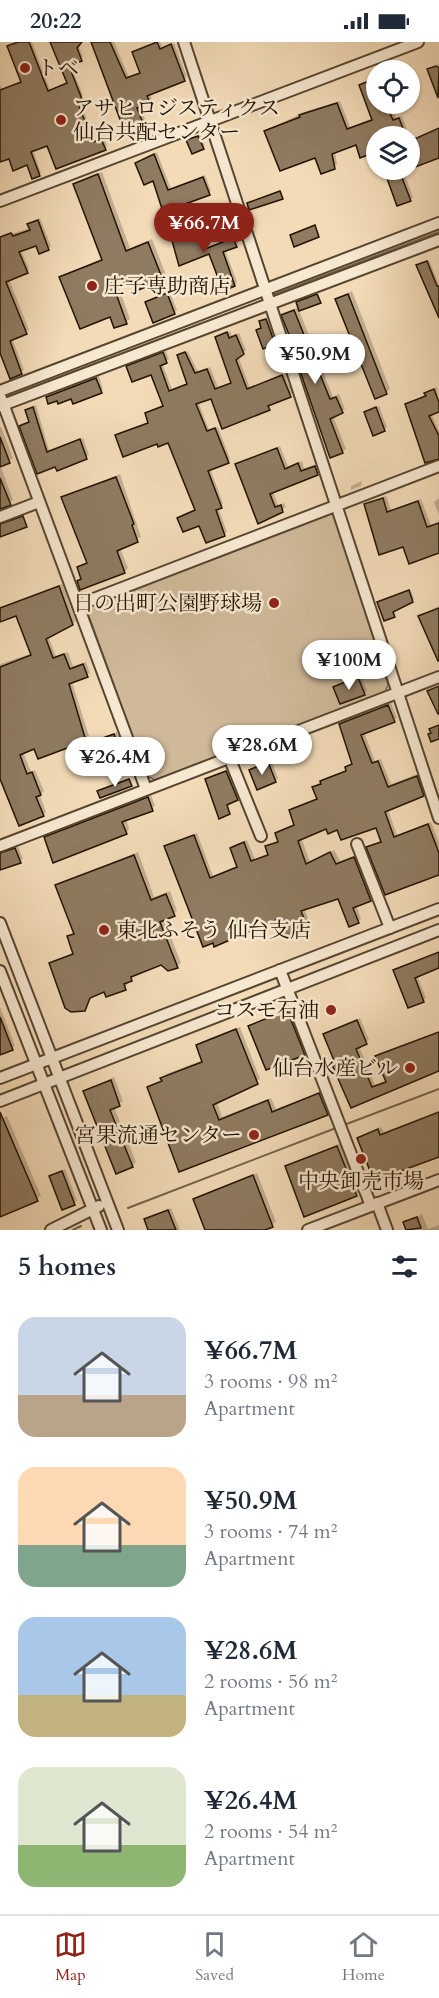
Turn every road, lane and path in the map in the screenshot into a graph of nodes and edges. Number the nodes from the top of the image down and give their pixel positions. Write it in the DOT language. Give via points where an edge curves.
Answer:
graph roads {
  1 [pos="184,42"];
  2 [pos="418,42"];
  3 [pos="210,121"];
  4 [pos="0,201"];
  5 [pos="439,223"];
  6 [pos="439,240"];
  7 [pos="265,290"];
  8 [pos="270,304"];
  9 [pos="1,399"];
  10 [pos="439,466"];
  11 [pos="39,502"];
  12 [pos="337,505"];
  13 [pos="0,517"];
  14 [pos="78,604"];
  15 [pos="439,677"];
  16 [pos="399,693"];
  17 [pos="229,757"];
  18 [pos="146,789"];
  19 [pos="439,819"];
  20 [pos="261,836"];
  21 [pos="357,844"];
  22 [pos="0,846"];
  23 [pos="439,909"];
  24 [pos="0,923"];
  25 [pos="390,928"];
  26 [pos="439,930"];
  27 [pos="280,970"];
  28 [pos="0,971"];
  29 [pos="287,989"];
  30 [pos="51,1057"];
  31 [pos="35,1064"];
  32 [pos="0,1078"];
  33 [pos="60,1078"];
  34 [pos="45,1084"];
  35 [pos="0,1101"];
  36 [pos="439,1180"];
  37 [pos="108,1202"];
  38 [pos="374,1204"];
  39 [pos="92,1209"];
  40 [pos="116,1225"];
  41 [pos="98,1229"];
  42 [pos="51,1230"];
  43 [pos="308,1230"];
  44 [pos="387,1230"];
  1 -- 3 [label="street"];
  2 -- 3 [label="street"];
  3 -- 4 [label="street"];
  3 -- 7 [label="street"];
  5 -- 7 [label="street"];
  6 -- 8 [label="street"];
  7 -- 8 [label="street"];
  7 -- 9 [label="street"];
  8 -- 9 [label="street"];
  8 -- 12 [label="street"];
  9 -- 11 [label="street"];
  10 -- 12 [label="street"];
  11 -- 13 [label="street"];
  11 -- 14 [label="street"];
  12 -- 14 [label="street"];
  12 -- 16 [label="street"];
  14 -- 18 [label="street"];
  15 -- 16 [label="street"];
  16 -- 17 [label="street"];
  16 -- 19 [label="street"];
  17 -- 18 [label="street"];
  17 -- 20 [label="street"];
  18 -- 22 [label="street"];
  21 -- 25 [label="street"];
  23 -- 25 [label="street"];
  24 -- 30 [label="street"];
  25 -- 27 [label="street"];
  26 -- 29 [label="street"];
  27 -- 29 [label="street"];
  27 -- 30 [label="street"];
  28 -- 31 [label="street"];
  29 -- 33 [label="street"];
  29 -- 38 [label="street"];
  30 -- 31 [label="street"];
  30 -- 33 [label="street"];
  31 -- 32 [label="street"];
  31 -- 34 [label="street"];
  33 -- 34 [label="street"];
  33 -- 37 [label="street"];
  34 -- 35 [label="street"];
  34 -- 39 [label="street"];
  36 -- 38 [label="street"];
  37 -- 39 [label="street"];
  37 -- 40 [label="street"];
  38 -- 43 [label="street"];
  38 -- 44 [label="street"];
  39 -- 41 [label="street"];
  39 -- 42 [label="street"];
  40 -- 41 [label="street"];
}
